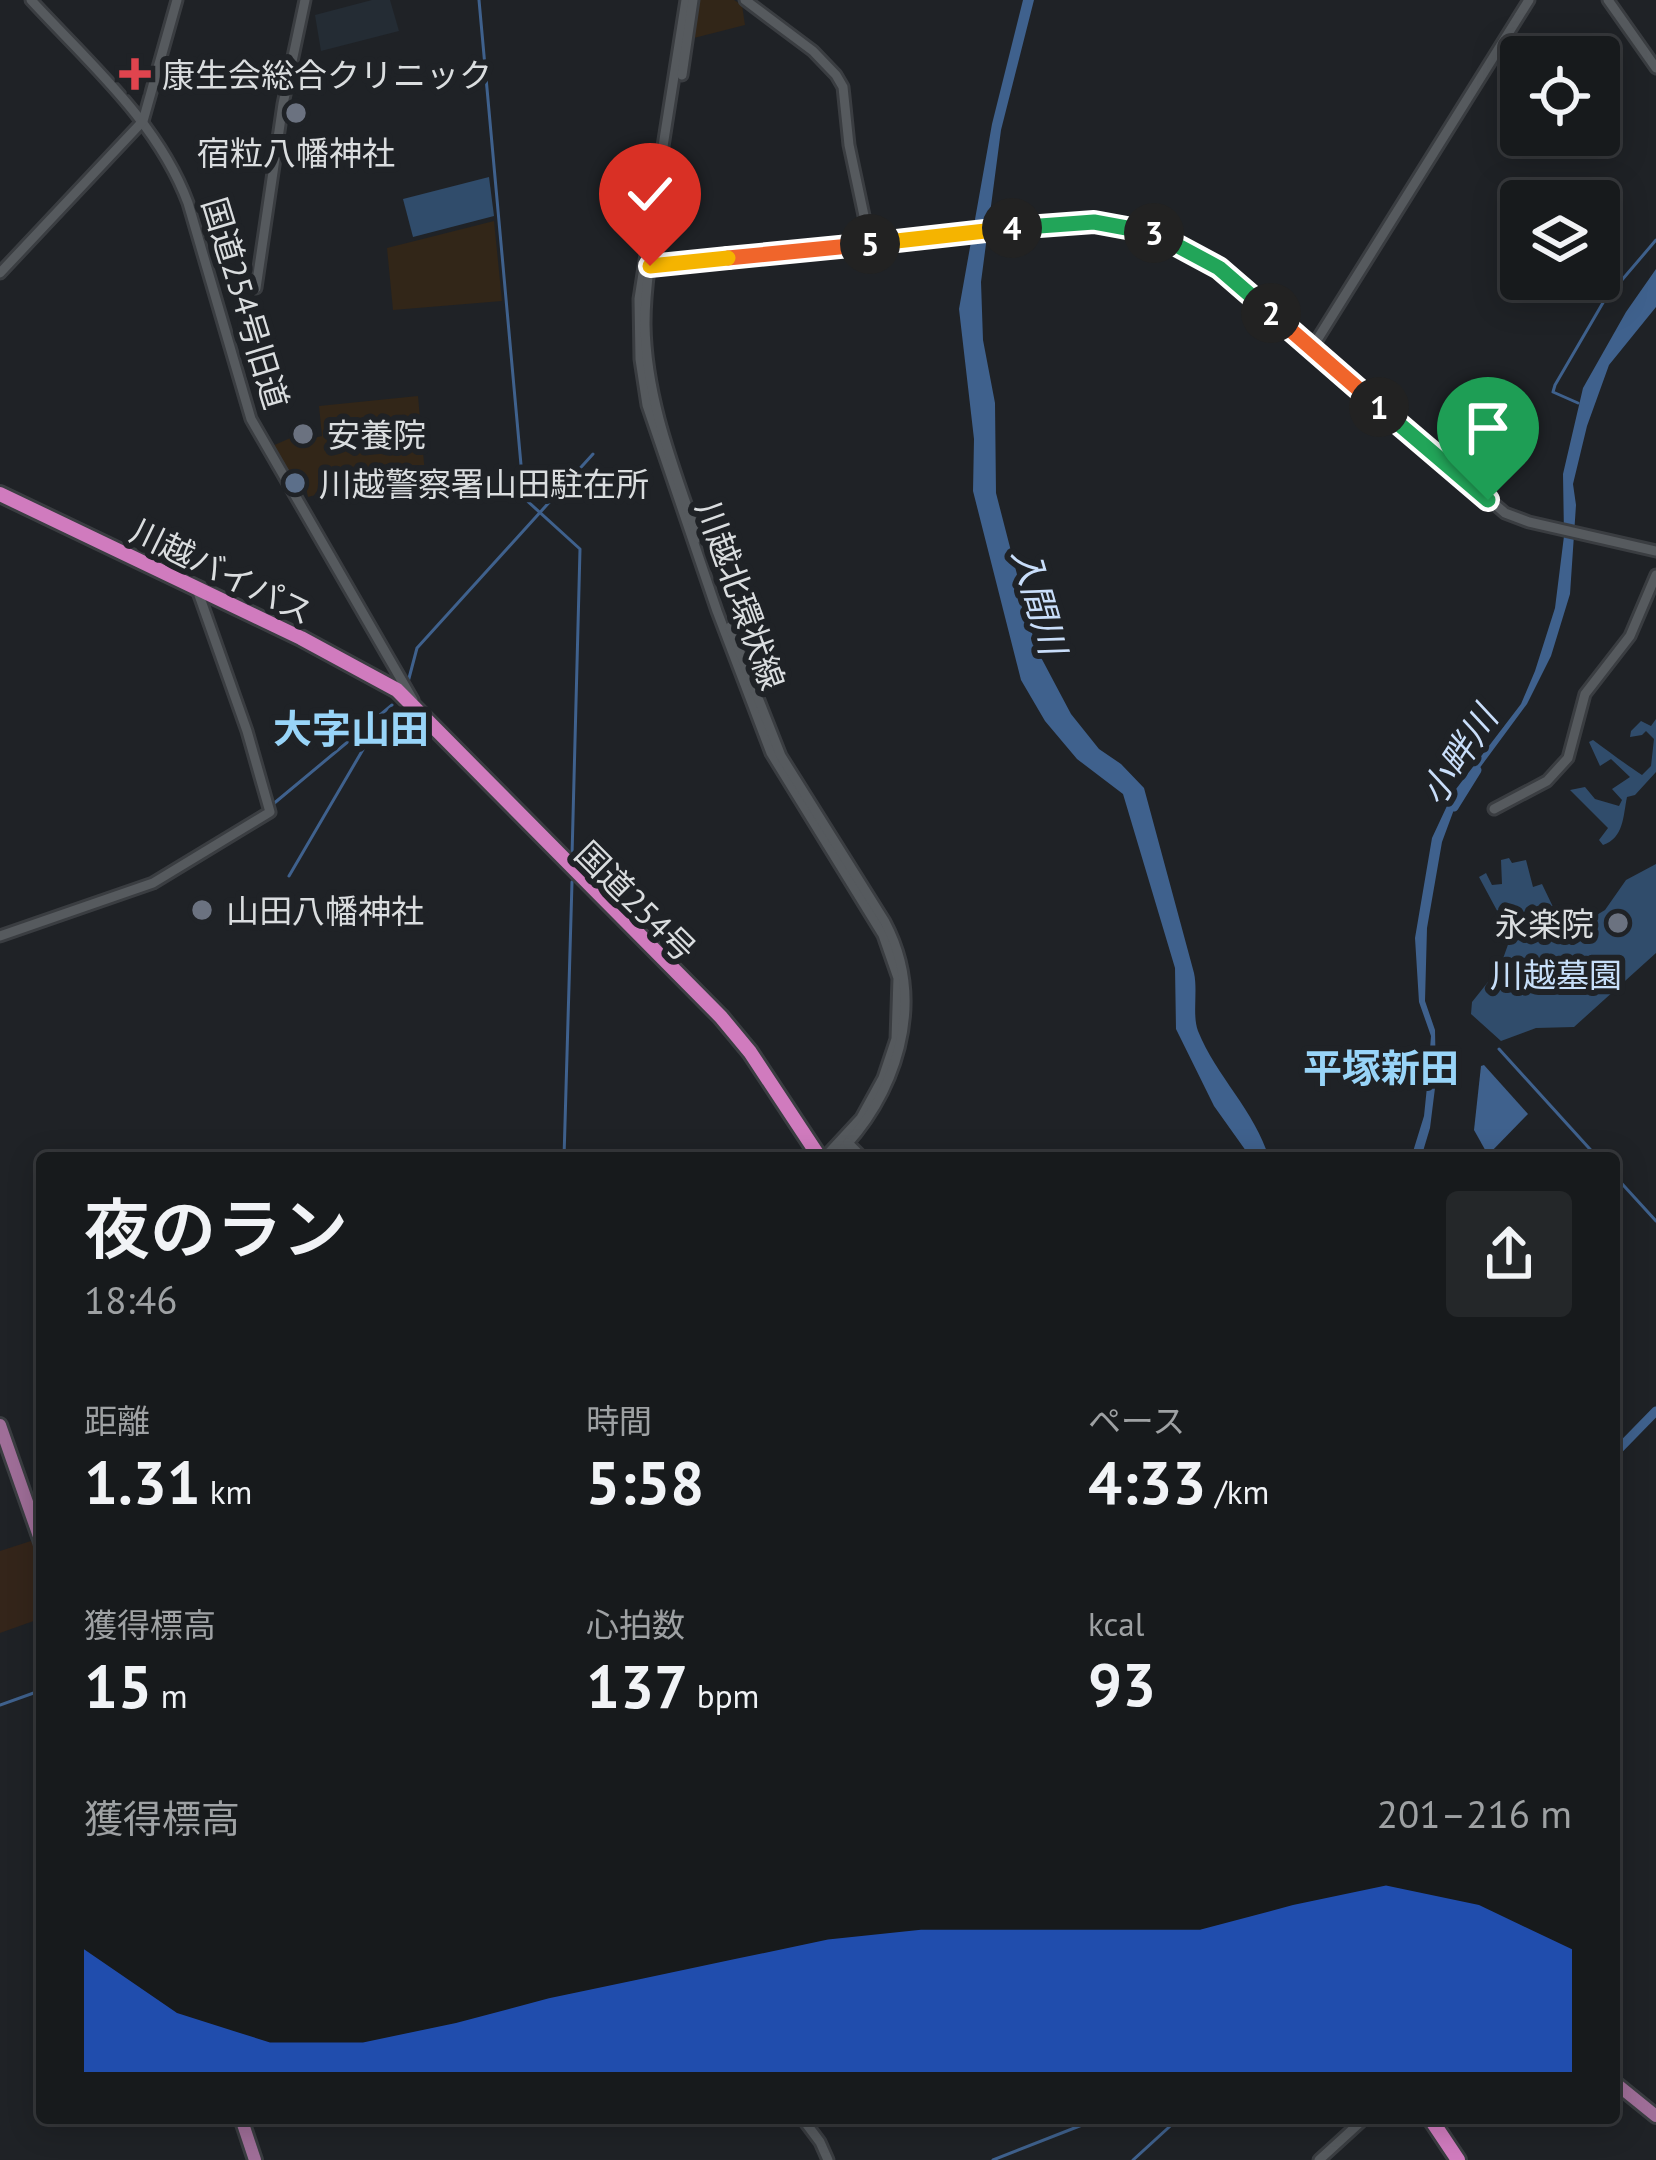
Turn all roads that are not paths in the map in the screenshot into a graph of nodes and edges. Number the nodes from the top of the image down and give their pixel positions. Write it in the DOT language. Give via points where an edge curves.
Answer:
graph roads {
  1 [pos="31,0"];
  2 [pos="177,0"];
  3 [pos="304,0"];
  4 [pos="690,0"];
  5 [pos="746,0"];
  6 [pos="1529,0"];
  7 [pos="1608,0"];
  8 [pos="1656,68"];
  9 [pos="143,122"];
  10 [pos="869,244"];
  11 [pos="646,267"];
  12 [pos="0,273"];
  13 [pos="256,288"];
  14 [pos="1312,348"];
  15 [pos="0,496"];
  16 [pos="1656,551"];
  17 [pos="1656,575"];
  18 [pos="199,595"];
  19 [pos="393,667"];
  20 [pos="378,679"];
  21 [pos="398,695"];
  22 [pos="416,705"];
  23 [pos="1494,809"];
  24 [pos="0,936"];
  25 [pos="848,1143"];
  26 [pos="815,1152"];
  27 [pos="815,1152"];
  28 [pos="825,1152"];
  29 [pos="840,1152"];
  30 [pos="857,1152"];
  31 [pos="0,1424"];
  32 [pos="36,1528"];
  33 [pos="1620,2087"];
  34 [pos="1656,2116"];
  35 [pos="243,2124"];
  36 [pos="806,2124"];
  37 [pos="1358,2124"];
  38 [pos="1438,2124"];
  39 [pos="255,2160"];
  40 [pos="828,2160"];
  41 [pos="1318,2160"];
  42 [pos="1462,2160"];
  1 -- 9 [label="main road, 国道254号旧道"];
  2 -- 9 [label="main road"];
  3 -- 13 [label="main road"];
  4 -- 11 [label="main road, 川越北環状線"];
  5 -- 10 [label="main road" via="831,66 843,87"];
  6 -- 14 [label="main road"];
  7 -- 8 [label="main road"];
  9 -- 12 [label="main road"];
  9 -- 19 [label="main road, 国道254号旧道" via="185,195 251,419"];
  10 -- 11 [label="main road"];
  10 -- 14 [label="main road" via="1104,223 1163,236 1219,268"];
  11 -- 25 [label="main road, 川越北環状線" via="653,395 723,610 781,755 878,909 899,957 906,1002 900,1047 880,1100"];
  11 -- 28 [label="main road, 川越北環状線" via="639,329 647,405 717,611 771,753 874,920 898,978 896,1039 883,1078 861,1118"];
  14 -- 16 [label="main road" via="1496,507 1519,520"];
  15 -- 18 [label="highway, 川越バイパス"];
  15 -- 20 [label="highway, 川越バイパス"];
  17 -- 23 [label="main road" via="1630,636 1585,694 1561,768"];
  18 -- 21 [label="highway, 川越バイパス"];
  18 -- 24 [label="main road" via="270,812 153,883"];
  19 -- 20 [label="main road"];
  19 -- 21 [label="main road"];
  19 -- 22 [label="main road, 国道254号旧道"];
  20 -- 21 [label="highway, 川越バイパス"];
  21 -- 22 [label="highway, 川越バイパス"];
  21 -- 26 [label="highway, 国道254号" via="730,1037"];
  22 -- 27 [label="highway, 国道254号" via="721,1017"];
  25 -- 29 [label="main road, 川越北環状線"];
  25 -- 30 [label="main road"];
  31 -- 32 [label="main road"];
  33 -- 34 [label="main road"];
  35 -- 39 [label="main road"];
  36 -- 40 [label="main road"];
  37 -- 41 [label="main road"];
  38 -- 42 [label="highway"];
}
